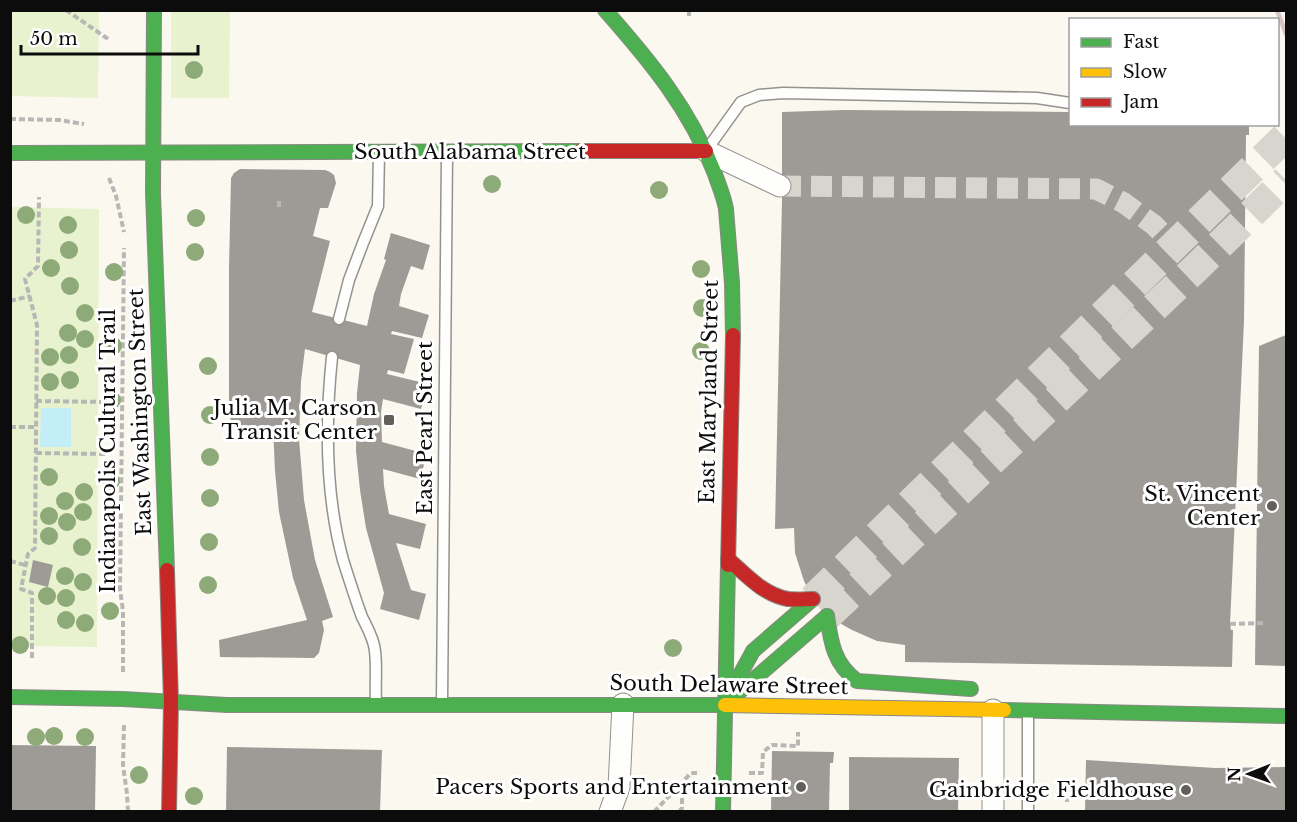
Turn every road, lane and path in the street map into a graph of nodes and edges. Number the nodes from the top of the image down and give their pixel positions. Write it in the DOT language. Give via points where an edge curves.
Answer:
graph roads {
  1 [pos="66,10"];
  2 [pos="154,10"];
  3 [pos="606,12"];
  4 [pos="108,39"];
  5 [pos="1069,103"];
  6 [pos="10,119"];
  7 [pos="91,125"];
  8 [pos="706,151"];
  9 [pos="732,151"];
  10 [pos="379,152"];
  11 [pos="447,152"];
  12 [pos="10,153"];
  13 [pos="153,153"];
  14 [pos="108,176"];
  15 [pos="780,186"];
  16 [pos="39,197"];
  17 [pos="279,201"];
  18 [pos="279,208"];
  19 [pos="30,296"];
  20 [pos="10,301"];
  21 [pos="339,319"];
  22 [pos="332,357"];
  23 [pos="36,401"];
  24 [pos="107,402"];
  25 [pos="10,427"];
  26 [pos="36,427"];
  27 [pos="36,453"];
  28 [pos="107,454"];
  29 [pos="728,559"];
  30 [pos="10,561"];
  31 [pos="25,565"];
  32 [pos="1264,623"];
  33 [pos="1230,624"];
  34 [pos="123,656"];
  35 [pos="32,658"];
  36 [pos="10,697"];
  37 [pos="1023,697"];
  38 [pos="991,701"];
  39 [pos="171,702"];
  40 [pos="376,704"];
  41 [pos="442,704"];
  42 [pos="623,704"];
  43 [pos="724,704"];
  44 [pos="1028,711"];
  45 [pos="1093,712"];
  46 [pos="1287,716"];
  47 [pos="124,725"];
  48 [pos="798,733"];
  49 [pos="750,773"];
  50 [pos="128,812"];
  51 [pos="169,812"];
  52 [pos="610,812"];
  53 [pos="654,812"];
  54 [pos="679,812"];
  55 [pos="723,812"];
  56 [pos="993,812"];
  57 [pos="1028,812"];
  1 -- 4 [label="path"];
  2 -- 13 [label="main road, East Washington Street"];
  3 -- 8 [label="main road, East Maryland Street" via="677,99"];
  5 -- 8 [label="lane" via="1037,98 759,95 741,102"];
  6 -- 7 [label="path"];
  8 -- 9 [label="lane"];
  8 -- 11 [label="main road, South Alabama Street"];
  8 -- 15 [label="street, South Alabama Street"];
  8 -- 29 [label="main road, East Maryland Street" via="724,199 731,263"];
  10 -- 11 [label="main road, South Alabama Street"];
  10 -- 13 [label="main road, South Alabama Street"];
  10 -- 21 [label="lane" via="378,206 352,271"];
  11 -- 41 [label="lane, East Pearl Street"];
  12 -- 13 [label="main road, South Alabama Street"];
  13 -- 39 [label="main road, East Washington Street"];
  14 -- 34 [label="path, Indianapolis Cultural Trail" via="124,237 120,589"];
  16 -- 19 [label="path" via="38,266 25,279"];
  17 -- 18 [label="path"];
  19 -- 20 [label="path"];
  19 -- 23 [label="path" via="37,325"];
  22 -- 40 [label="lane" via="327,437 334,520 343,560 375,650"];
  23 -- 24 [label="path"];
  23 -- 26 [label="path"];
  25 -- 26 [label="path"];
  26 -- 27 [label="path"];
  27 -- 28 [label="path"];
  27 -- 31 [label="path" via="35,548"];
  29 -- 43 [label="main road, East Maryland Street"];
  29 -- 43 [label="main road" via="769,593 787,599 813,599 753,651"];
  30 -- 31 [label="path"];
  31 -- 35 [label="path" via="21,589 32,593"];
  32 -- 33 [label="path"];
  36 -- 39 [label="main road, South Delaware Street"];
  37 -- 45 [label="main road"];
  38 -- 43 [label="main road, South Delaware Street"];
  38 -- 43 [label="main road" via="966,688 857,681 847,675 835,654 827,616"];
  38 -- 44 [label="main road, South Delaware Street"];
  38 -- 56 [label="street"];
  39 -- 40 [label="main road, South Delaware Street"];
  39 -- 51 [label="main road, East Washington Street"];
  40 -- 41 [label="main road, South Delaware Street"];
  41 -- 42 [label="main road, South Delaware Street"];
  42 -- 43 [label="main road, South Delaware Street"];
  42 -- 52 [label="street" via="620,787"];
  43 -- 55 [label="main road, East Maryland Street"];
  44 -- 45 [label="main road, South Delaware Street"];
  44 -- 57 [label="lane"];
  45 -- 46 [label="main road, South Delaware Street"];
  47 -- 50 [label="path"];
  48 -- 49 [label="path" via="798,746 772,745 763,752 762,773"];
  53 -- 54 [label="path" via="682,784"];
}
